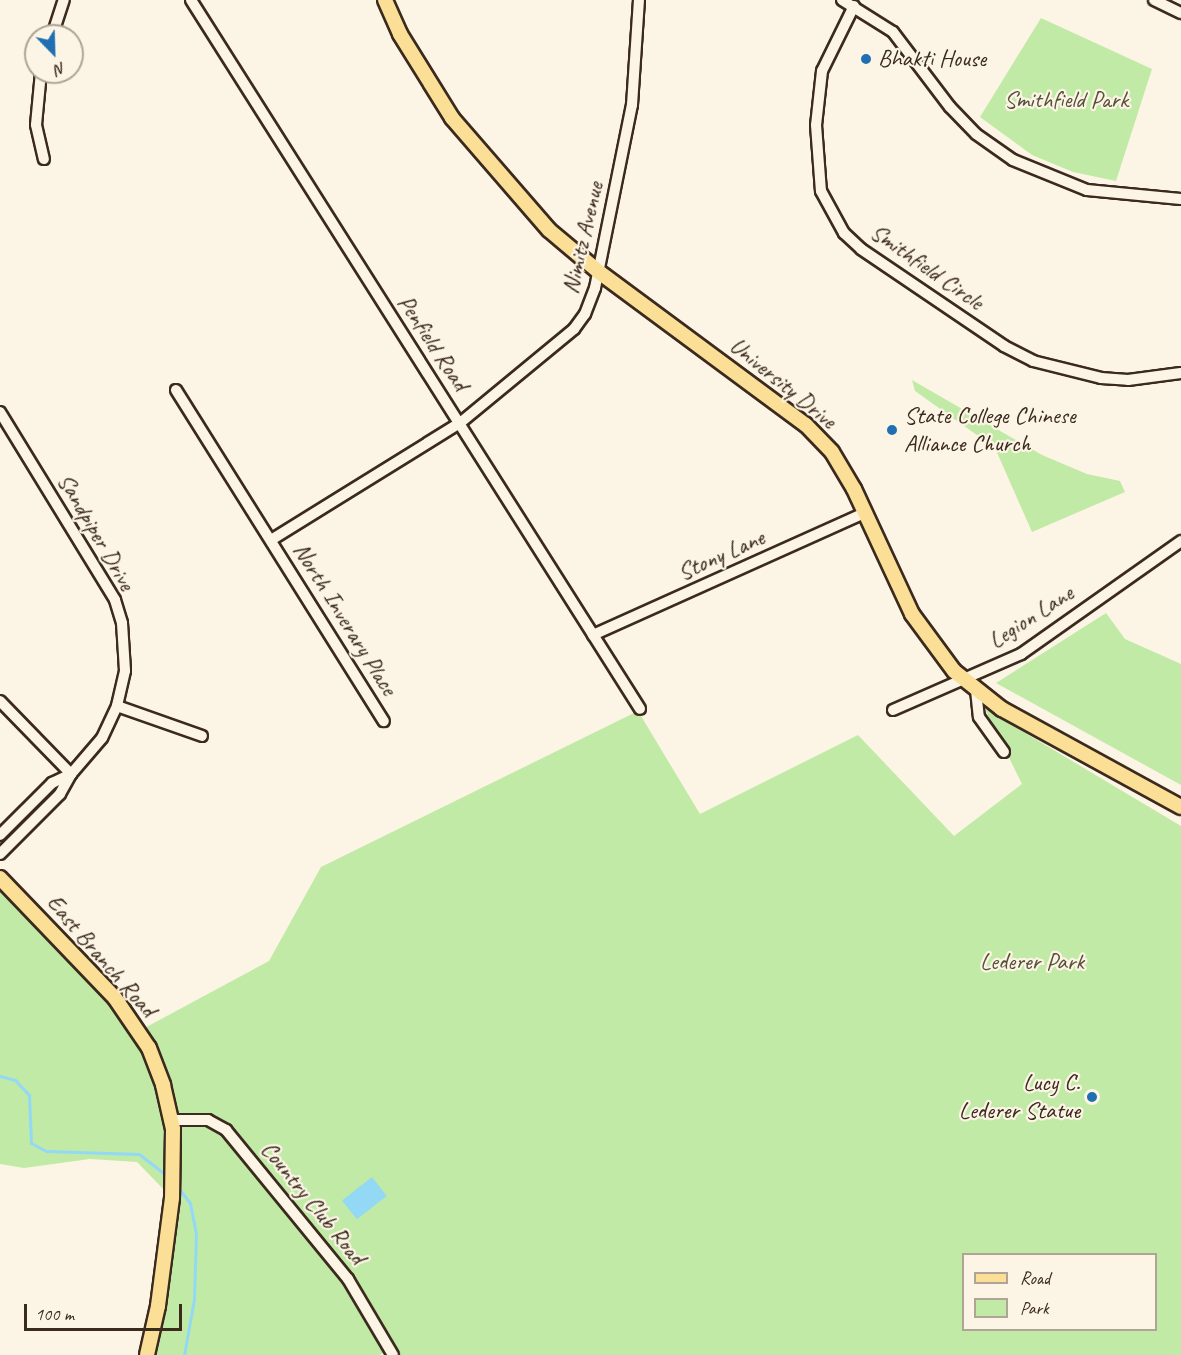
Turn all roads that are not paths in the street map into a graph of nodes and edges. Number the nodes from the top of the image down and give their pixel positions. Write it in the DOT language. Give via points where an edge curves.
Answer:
graph roads {
  1 [pos="64,0"];
  2 [pos="191,0"];
  3 [pos="385,0"];
  4 [pos="639,0"];
  5 [pos="842,0"];
  6 [pos="1154,0"];
  7 [pos="854,6"];
  8 [pos="1181,14"];
  9 [pos="56,24"];
  10 [pos="39,84"];
  11 [pos="44,159"];
  12 [pos="1181,199"];
  13 [pos="599,272"];
  14 [pos="1181,373"];
  15 [pos="176,390"];
  16 [pos="0,412"];
  17 [pos="460,423"];
  18 [pos="865,513"];
  19 [pos="271,540"];
  20 [pos="1181,541"];
  21 [pos="593,635"];
  22 [pos="963,679"];
  23 [pos="976,690"];
  24 [pos="0,701"];
  25 [pos="117,706"];
  26 [pos="640,709"];
  27 [pos="893,710"];
  28 [pos="384,720"];
  29 [pos="202,736"];
  30 [pos="1004,752"];
  31 [pos="71,774"];
  32 [pos="1181,807"];
  33 [pos="0,835"];
  34 [pos="0,854"];
  35 [pos="0,878"];
  36 [pos="171,1120"];
  37 [pos="147,1355"];
  38 [pos="393,1355"];
  1 -- 9 [label="street"];
  2 -- 17 [label="street, Penfield Road"];
  3 -- 13 [label="main road, University Drive" via="427,80 477,151 549,230"];
  4 -- 13 [label="street, Nimitz Avenue" via="632,105"];
  5 -- 7 [label="street"];
  6 -- 8 [label="street"];
  7 -- 12 [label="street" via="893,32 957,115 1012,160 1087,190"];
  7 -- 14 [label="street, Smithfield Circle" via="822,71 816,125 821,191 844,233 861,249 1004,346 1033,361 1101,378 1128,380"];
  10 -- 11 [label="street" via="36,125"];
  13 -- 17 [label="street, Nimitz Avenue" via="593,297 574,329"];
  13 -- 18 [label="main road, University Drive" via="806,425 832,452"];
  15 -- 19 [label="street, North Inverary Place"];
  16 -- 25 [label="street, Sandpiper Drive" via="115,600 125,646 125,671"];
  17 -- 19 [label="street, Nimitz Avenue"];
  17 -- 21 [label="street, Penfield Road"];
  18 -- 21 [label="street, Stony Lane"];
  18 -- 22 [label="main road, University Drive" via="916,621"];
  19 -- 28 [label="street, North Inverary Place"];
  20 -- 22 [label="street, Legion Lane" via="1021,654"];
  21 -- 26 [label="street, Penfield Road"];
  22 -- 23 [label="main road, University Drive"];
  22 -- 27 [label="street, Legion Lane"];
  23 -- 30 [label="street" via="979,717"];
  23 -- 32 [label="main road, University Drive" via="1002,709"];
  24 -- 31 [label="street"];
  25 -- 29 [label="street"];
  25 -- 31 [label="street, Sandpiper Drive" via="102,738"];
  31 -- 33 [label="street, Sandpiper Drive" via="52,783"];
  31 -- 34 [label="street, Sandpiper Drive" via="60,794"];
  35 -- 36 [label="main road, East Branch Road" via="115,998 139,1031 159,1072"];
  36 -- 37 [label="main road, East Branch Road" via="171,1198 158,1306"];
  36 -- 38 [label="street, Country Club Road" via="208,1120 226,1130 348,1279"];
}
